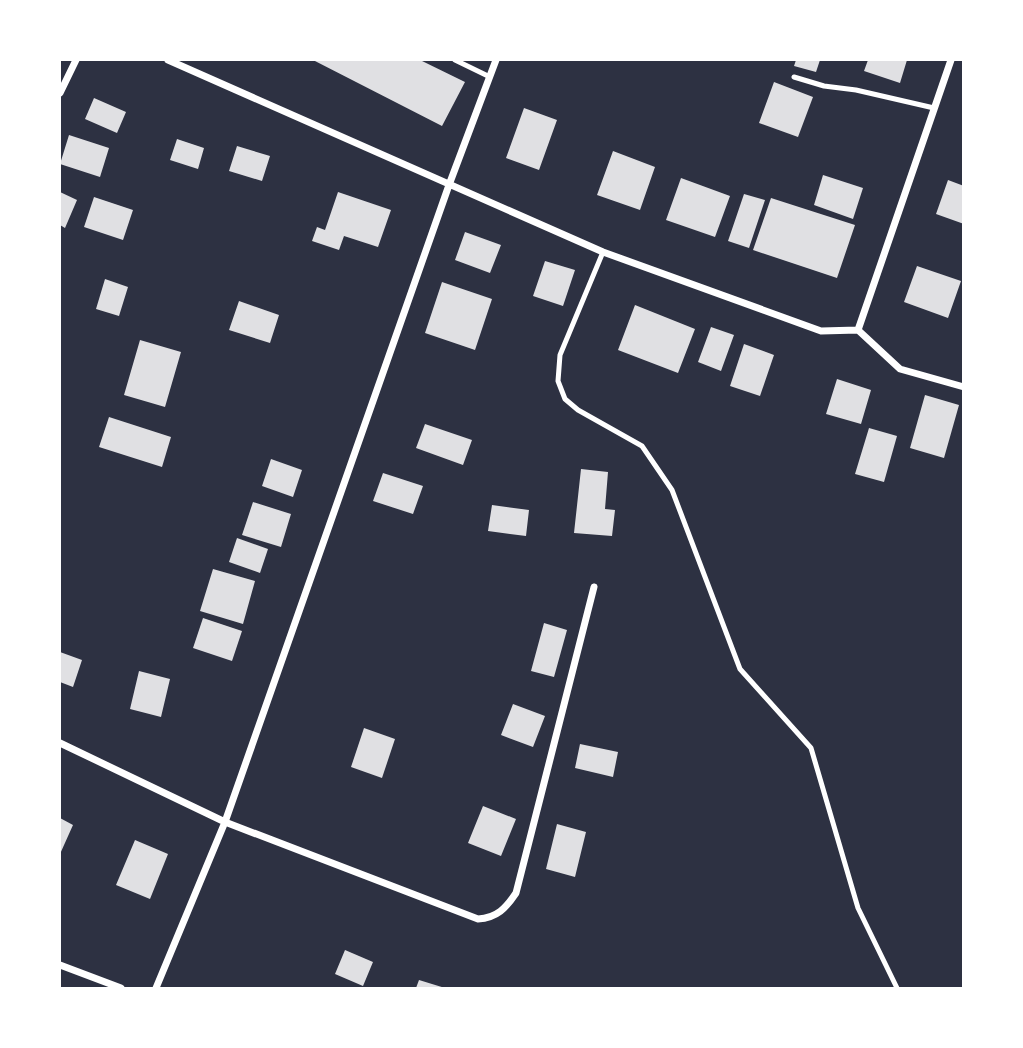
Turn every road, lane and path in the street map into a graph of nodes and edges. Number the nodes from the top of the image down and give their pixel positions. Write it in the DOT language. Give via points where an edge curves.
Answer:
graph roads {
  1 [pos="76,60"];
  2 [pos="168,60"];
  3 [pos="456,60"];
  4 [pos="496,60"];
  5 [pos="951,60"];
  6 [pos="491,77"];
  7 [pos="794,77"];
  8 [pos="60,93"];
  9 [pos="934,108"];
  10 [pos="449,186"];
  11 [pos="603,252"];
  12 [pos="858,330"];
  13 [pos="964,387"];
  14 [pos="594,587"];
  15 [pos="60,743"];
  16 [pos="225,822"];
  17 [pos="60,965"];
  18 [pos="121,989"];
  19 [pos="156,989"];
  20 [pos="897,989"];
  1 -- 8 [label="street"];
  2 -- 10 [label="street"];
  3 -- 6 [label="lane"];
  4 -- 6 [label="street"];
  5 -- 9 [label="street"];
  6 -- 10 [label="street"];
  7 -- 9 [label="lane"];
  9 -- 12 [label="street"];
  10 -- 11 [label="street"];
  10 -- 16 [label="street"];
  11 -- 12 [label="street" via="821,331"];
  11 -- 20 [label="lane" via="560,355 561,390 578,410 642,446 672,490 740,669 811,748 858,908"];
  12 -- 13 [label="street" via="900,369"];
  14 -- 16 [label="street" via="516,893 491,918 478,919"];
  15 -- 16 [label="street"];
  16 -- 19 [label="street"];
  17 -- 18 [label="street"];
}
